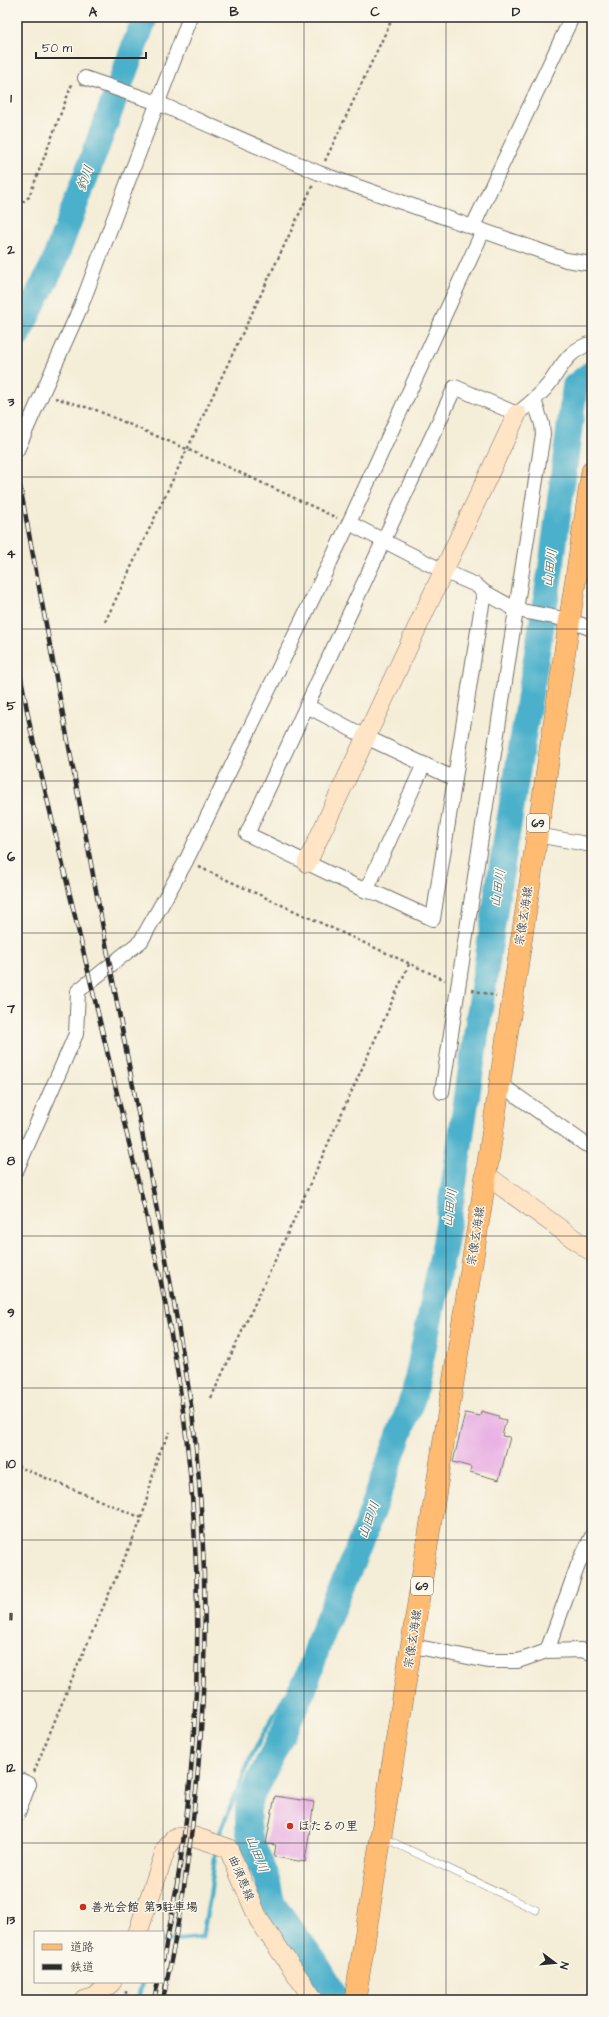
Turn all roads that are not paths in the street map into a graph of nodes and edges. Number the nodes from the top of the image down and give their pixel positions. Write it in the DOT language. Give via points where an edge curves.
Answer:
graph roads {
  1 [pos="190,17"];
  2 [pos="572,17"];
  3 [pos="85,78"];
  4 [pos="156,103"];
  5 [pos="478,228"];
  6 [pos="592,264"];
  7 [pos="592,343"];
  8 [pos="534,400"];
  9 [pos="517,414"];
  10 [pos="17,450"];
  11 [pos="592,471"];
  12 [pos="349,523"];
  13 [pos="383,541"];
  14 [pos="443,571"];
  15 [pos="484,592"];
  16 [pos="517,610"];
  17 [pos="569,620"];
  18 [pos="592,629"];
  19 [pos="306,706"];
  20 [pos="366,737"];
  21 [pos="424,764"];
  22 [pos="454,779"];
  23 [pos="536,835"];
  24 [pos="592,845"];
  25 [pos="307,863"];
  26 [pos="366,891"];
  27 [pos="500,1084"];
  28 [pos="442,1092"];
  29 [pos="592,1146"];
  30 [pos="17,1169"];
  31 [pos="486,1175"];
  32 [pos="592,1252"];
  33 [pos="592,1536"];
  34 [pos="413,1646"];
  35 [pos="547,1651"];
  36 [pos="592,1653"];
  37 [pos="23,1782"];
  38 [pos="17,1815"];
  39 [pos="382,1837"];
  40 [pos="536,1910"];
  41 [pos="138,1931"];
  42 [pos="111,1983"];
  43 [pos="356,1999"];
  44 [pos="85,2000"];
  45 [pos="314,2000"];
  1 -- 4 [label="street"];
  2 -- 5 [label="street"];
  3 -- 4 [label="street"];
  4 -- 5 [label="street" via="319,173"];
  4 -- 10 [label="street" via="81,306"];
  5 -- 6 [label="street" via="566,260"];
  5 -- 12 [label="street"];
  7 -- 8 [label="street" via="580,347 567,357"];
  8 -- 9 [label="street"];
  8 -- 16 [label="street" via="543,434"];
  9 -- 13 [label="street" via="455,387"];
  9 -- 14 [label="street"];
  11 -- 17 [label="main road, 宗像玄海線 / 69"];
  12 -- 13 [label="street"];
  12 -- 30 [label="street" via="186,861 141,940 78,991 76,1034"];
  13 -- 14 [label="street"];
  13 -- 19 [label="street"];
  14 -- 15 [label="street" via="476,585"];
  14 -- 20 [label="street"];
  15 -- 16 [label="street"];
  15 -- 22 [label="street"];
  16 -- 17 [label="street"];
  16 -- 28 [label="street"];
  17 -- 18 [label="street"];
  17 -- 23 [label="main road, 宗像玄海線 / 69"];
  19 -- 20 [label="street"];
  19 -- 25 [label="street" via="247,834"];
  20 -- 21 [label="street"];
  20 -- 25 [label="street"];
  21 -- 22 [label="street"];
  21 -- 26 [label="street"];
  22 -- 26 [label="street" via="433,919 376,893"];
  23 -- 24 [label="street"];
  23 -- 27 [label="main road, 宗像玄海線 / 69"];
  25 -- 26 [label="street"];
  27 -- 29 [label="street" via="585,1144"];
  27 -- 31 [label="main road, 宗像玄海線 / 69"];
  31 -- 32 [label="street"];
  31 -- 34 [label="main road, 宗像玄海線 / 69"];
  33 -- 35 [label="street" via="573,1577"];
  34 -- 35 [label="street" via="488,1661 518,1661"];
  34 -- 39 [label="main road, 宗像玄海線 / 69"];
  35 -- 36 [label="street" via="581,1650"];
  37 -- 38 [label="street"];
  39 -- 40 [label="lane"];
  39 -- 43 [label="main road, 宗像玄海線 / 69"];
  41 -- 45 [label="street, 曲須恵線" via="166,1848 174,1838 192,1836 228,1848 259,1920"];
  42 -- 44 [label="street" via="95,1997"];
}
